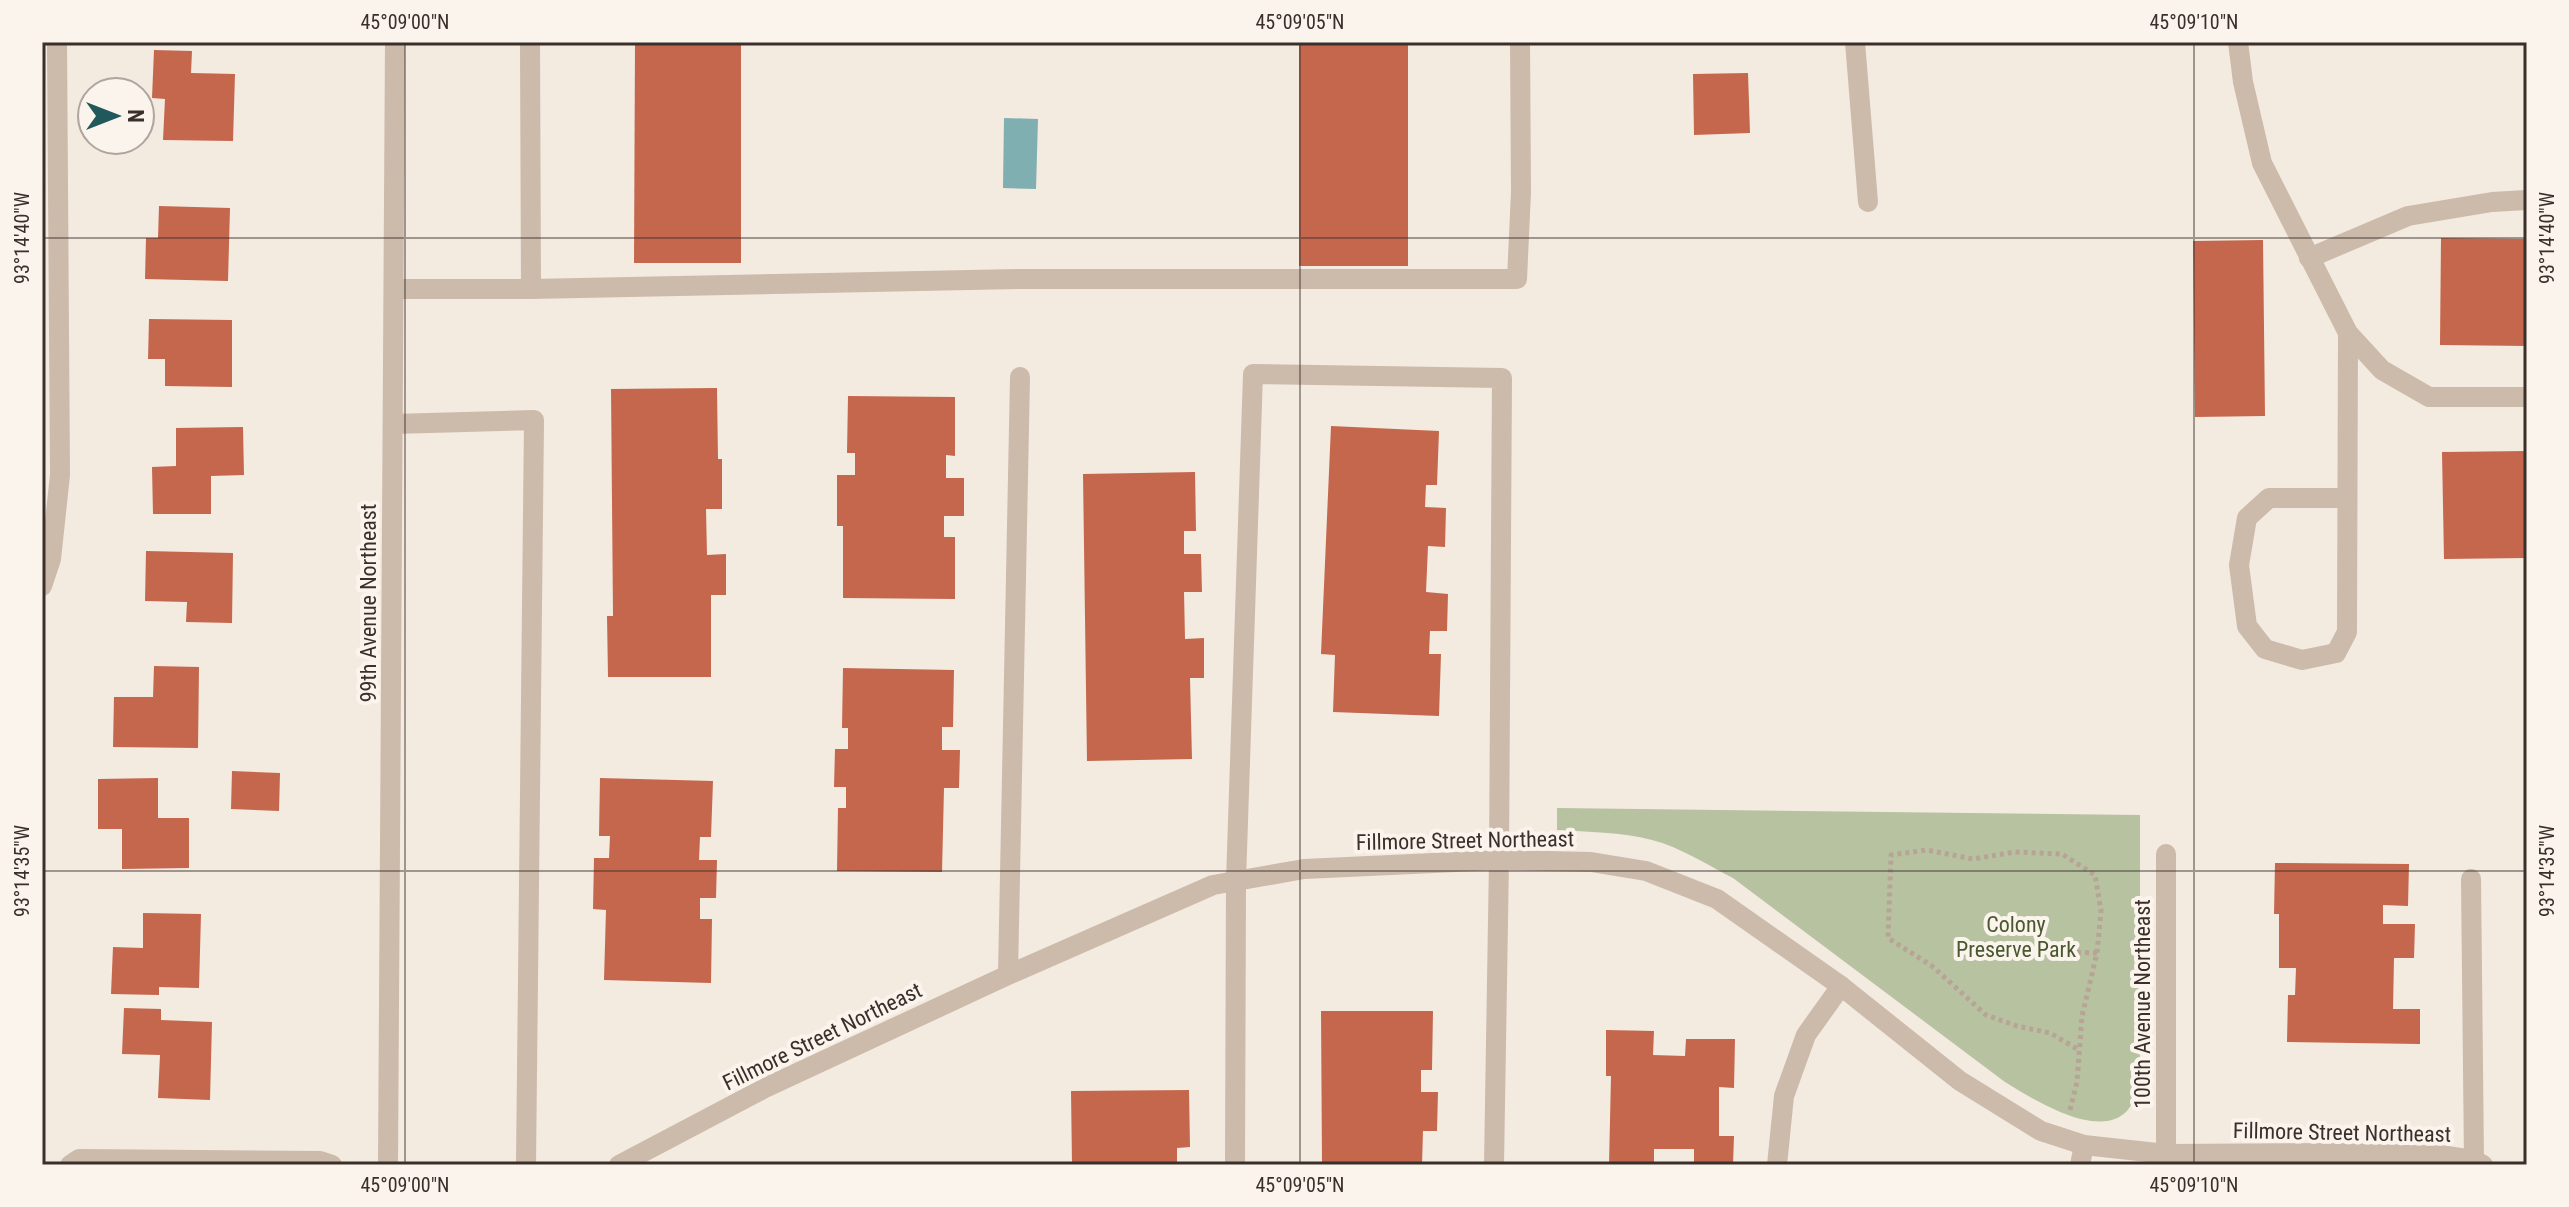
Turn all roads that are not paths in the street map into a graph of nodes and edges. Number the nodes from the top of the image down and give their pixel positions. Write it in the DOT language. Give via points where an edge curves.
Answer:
graph roads {
  1 [pos="57,42"];
  2 [pos="395,42"];
  3 [pos="530,42"];
  4 [pos="1520,42"];
  5 [pos="1855,42"];
  6 [pos="2238,42"];
  7 [pos="2527,200"];
  8 [pos="1868,202"];
  9 [pos="2309,258"];
  10 [pos="394,289"];
  11 [pos="531,289"];
  12 [pos="2348,333"];
  13 [pos="1020,377"];
  14 [pos="2527,397"];
  15 [pos="393,424"];
  16 [pos="51,476"];
  17 [pos="2346,498"];
  18 [pos="42,586"];
  19 [pos="2166,854"];
  20 [pos="1499,860"];
  21 [pos="2471,879"];
  22 [pos="1236,881"];
  23 [pos="1008,975"];
  24 [pos="1841,986"];
  25 [pos="2166,1154"];
  26 [pos="2082,1155"];
  27 [pos="2340,1159"];
  28 [pos="2478,1163"];
  29 [pos="70,1165"];
  30 [pos="332,1165"];
  31 [pos="388,1165"];
  32 [pos="526,1165"];
  33 [pos="619,1165"];
  34 [pos="1235,1165"];
  35 [pos="1494,1165"];
  36 [pos="1777,1165"];
  1 -- 16 [label="street"];
  2 -- 10 [label="street, 99th Avenue Northeast"];
  3 -- 11 [label="street"];
  4 -- 11 [label="street" via="1517,279 1022,279"];
  5 -- 8 [label="street"];
  6 -- 9 [label="street" via="2262,163"];
  7 -- 9 [label="street" via="2408,216"];
  9 -- 12 [label="street"];
  10 -- 11 [label="street"];
  10 -- 15 [label="street, 99th Avenue Northeast"];
  12 -- 14 [label="street" via="2382,370 2429,397"];
  12 -- 17 [label="street"];
  13 -- 23 [label="street"];
  15 -- 31 [label="street, 99th Avenue Northeast"];
  15 -- 32 [label="street" via="534,420"];
  16 -- 18 [label="street" via="51,559"];
  17 -- 17 [label="street" via="2347,632 2336,653 2302,660 2265,649 2247,626 2239,565 2247,518 2269,498"];
  19 -- 25 [label="street, 100th Avenue Northeast"];
  20 -- 22 [label="street, Fillmore Street Northeast" via="1304,869"];
  20 -- 22 [label="street" via="1502,378 1253,374"];
  20 -- 24 [label="street, Fillmore Street Northeast" via="1591,862 1646,871 1717,899"];
  20 -- 35 [label="street"];
  21 -- 28 [label="street"];
  22 -- 23 [label="street, Fillmore Street Northeast" via="1213,885"];
  22 -- 34 [label="street"];
  23 -- 33 [label="street, Fillmore Street Northeast" via="765,1088"];
  24 -- 26 [label="street, Fillmore Street Northeast" via="1960,1081 2041,1131 2063,1138"];
  24 -- 36 [label="street" via="1806,1035 1784,1096"];
  25 -- 26 [label="street, Fillmore Street Northeast"];
  25 -- 27 [label="street, Fillmore Street Northeast"];
  27 -- 28 [label="street, Fillmore Street Northeast" via="2440,1155"];
  29 -- 30 [label="street" via="79,1159"];
}
